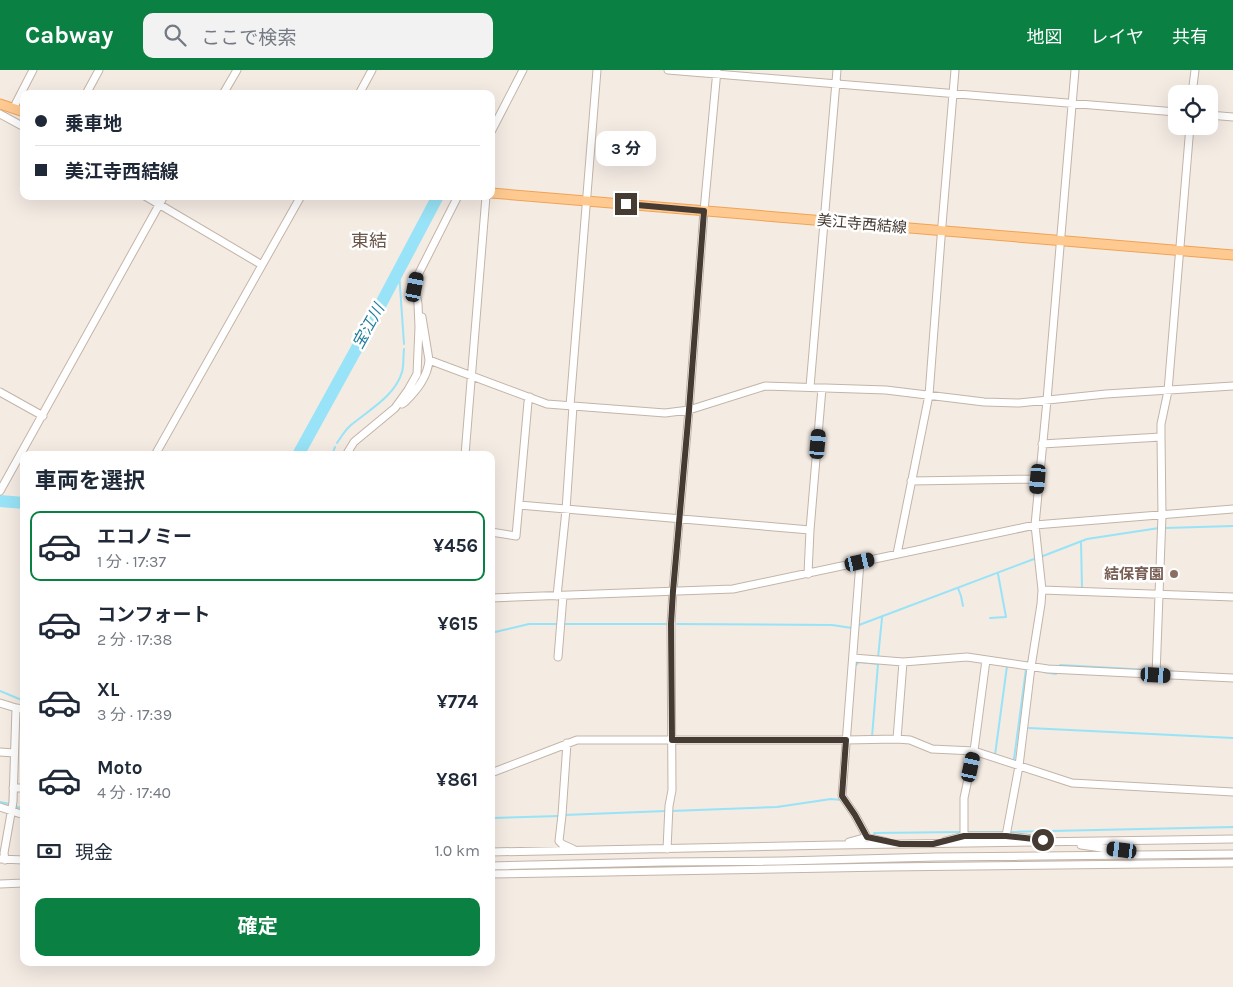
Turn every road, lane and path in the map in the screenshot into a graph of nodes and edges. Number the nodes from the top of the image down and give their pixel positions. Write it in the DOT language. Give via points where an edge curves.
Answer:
graph roads {
  1 [pos="33,70"];
  2 [pos="100,70"];
  3 [pos="236,70"];
  4 [pos="372,70"];
  5 [pos="523,70"];
  6 [pos="597,70"];
  7 [pos="668,70"];
  8 [pos="837,70"];
  9 [pos="955,70"];
  10 [pos="1075,70"];
  11 [pos="1194,70"];
  12 [pos="717,72"];
  13 [pos="836,83"];
  14 [pos="1193,85"];
  15 [pos="23,90"];
  16 [pos="88,90"];
  17 [pos="225,90"];
  18 [pos="361,90"];
  19 [pos="953,93"];
  20 [pos="20,95"];
  21 [pos="0,104"];
  22 [pos="1072,104"];
  23 [pos="14,108"];
  24 [pos="20,110"];
  25 [pos="1168,111"];
  26 [pos="0,114"];
  27 [pos="1218,116"];
  28 [pos="1233,117"];
  29 [pos="495,124"];
  30 [pos="20,125"];
  31 [pos="1189,135"];
  32 [pos="495,193"];
  33 [pos="152,200"];
  34 [pos="162,200"];
  35 [pos="299,200"];
  36 [pos="456,200"];
  37 [pos="486,200"];
  38 [pos="587,201"];
  39 [pos="160,204"];
  40 [pos="704,211"];
  41 [pos="824,221"];
  42 [pos="941,231"];
  43 [pos="1060,241"];
  44 [pos="1179,250"];
  45 [pos="1233,255"];
  46 [pos="262,264"];
  47 [pos="418,304"];
  48 [pos="429,360"];
  49 [pos="472,375"];
  50 [pos="1233,386"];
  51 [pos="810,387"];
  52 [pos="822,388"];
  53 [pos="1168,391"];
  54 [pos="0,392"];
  55 [pos="929,395"];
  56 [pos="530,397"];
  57 [pos="1047,400"];
  58 [pos="571,406"];
  59 [pos="395,408"];
  60 [pos="689,410"];
  61 [pos="43,416"];
  62 [pos="1161,437"];
  63 [pos="1042,444"];
  64 [pos="23,451"];
  65 [pos="157,451"];
  66 [pos="348,451"];
  67 [pos="465,451"];
  68 [pos="20,456"];
  69 [pos="1038,479"];
  70 [pos="911,481"];
  71 [pos="0,491"];
  72 [pos="519,505"];
  73 [pos="1233,509"];
  74 [pos="566,510"];
  75 [pos="1162,515"];
  76 [pos="680,519"];
  77 [pos="1035,525"];
  78 [pos="810,530"];
  79 [pos="495,533"];
  80 [pos="897,554"];
  81 [pos="860,562"];
  82 [pos="808,574"];
  83 [pos="1042,590"];
  84 [pos="673,591"];
  85 [pos="1159,594"];
  86 [pos="560,596"];
  87 [pos="1233,597"];
  88 [pos="495,598"];
  89 [pos="558,657"];
  90 [pos="853,658"];
  91 [pos="986,660"];
  92 [pos="903,662"];
  93 [pos="1031,667"];
  94 [pos="1156,675"];
  95 [pos="1233,678"];
  96 [pos="0,703"];
  97 [pos="16,708"];
  98 [pos="20,708"];
  99 [pos="897,739"];
  100 [pos="672,740"];
  101 [pos="846,740"];
  102 [pos="567,744"];
  103 [pos="974,751"];
  104 [pos="0,752"];
  105 [pos="14,752"];
  106 [pos="1018,766"];
  107 [pos="495,771"];
  108 [pos="13,788"];
  109 [pos="20,788"];
  110 [pos="1233,792"];
  111 [pos="0,807"];
  112 [pos="10,810"];
  113 [pos="20,814"];
  114 [pos="964,836"];
  115 [pos="1006,836"];
  116 [pos="867,837"];
  117 [pos="1233,839"];
  118 [pos="1057,842"];
  119 [pos="900,844"];
  120 [pos="933,844"];
  121 [pos="836,845"];
  122 [pos="667,849"];
  123 [pos="573,851"];
  124 [pos="495,852"];
  125 [pos="1233,854"];
  126 [pos="1142,856"];
  127 [pos="2,860"];
  128 [pos="20,860"];
  129 [pos="1233,863"];
  130 [pos="495,866"];
  131 [pos="495,874"];
  132 [pos="20,883"];
  133 [pos="0,884"];
  1 -- 15 [label="street"];
  2 -- 16 [label="street"];
  3 -- 17 [label="street"];
  4 -- 18 [label="street"];
  5 -- 29 [label="street"];
  6 -- 38 [label="street"];
  7 -- 12 [label="street"];
  8 -- 13 [label="street"];
  9 -- 19 [label="street"];
  10 -- 22 [label="street"];
  11 -- 14 [label="street"];
  12 -- 13 [label="street"];
  12 -- 40 [label="street"];
  13 -- 19 [label="street"];
  13 -- 41 [label="street"];
  19 -- 22 [label="street"];
  19 -- 42 [label="street"];
  20 -- 23 [label="street"];
  21 -- 23 [label="main road"];
  22 -- 25 [label="street"];
  22 -- 43 [label="street"];
  23 -- 24 [label="main road"];
  26 -- 30 [label="street"];
  27 -- 28 [label="street"];
  31 -- 44 [label="street"];
  32 -- 38 [label="main road, 美江寺西結線"];
  33 -- 39 [label="street"];
  34 -- 39 [label="street"];
  35 -- 46 [label="street"];
  36 -- 47 [label="street" via="418,275 415,287"];
  37 -- 49 [label="street"];
  38 -- 40 [label="main road, 美江寺西結線"];
  38 -- 58 [label="street"];
  39 -- 46 [label="street"];
  39 -- 61 [label="street"];
  40 -- 41 [label="main road, 美江寺西結線"];
  40 -- 60 [label="street"];
  41 -- 42 [label="main road, 美江寺西結線"];
  41 -- 51 [label="street"];
  42 -- 43 [label="main road, 美江寺西結線"];
  42 -- 55 [label="street"];
  43 -- 44 [label="main road, 美江寺西結線"];
  43 -- 57 [label="street"];
  44 -- 45 [label="main road, 美江寺西結線"];
  44 -- 53 [label="street"];
  46 -- 65 [label="street"];
  47 -- 48 [label="street"];
  47 -- 59 [label="street" via="417,374"];
  48 -- 49 [label="street"];
  48 -- 59 [label="street" via="419,386"];
  49 -- 56 [label="street"];
  49 -- 67 [label="street"];
  50 -- 53 [label="street"];
  51 -- 52 [label="street"];
  51 -- 60 [label="street" via="764,386"];
  52 -- 55 [label="street"];
  52 -- 78 [label="street"];
  53 -- 57 [label="street"];
  53 -- 62 [label="street"];
  54 -- 61 [label="street"];
  55 -- 57 [label="street" via="984,402"];
  55 -- 70 [label="street"];
  56 -- 58 [label="street" via="547,404"];
  56 -- 72 [label="street"];
  57 -- 63 [label="street"];
  58 -- 60 [label="street" via="665,412"];
  58 -- 74 [label="street"];
  59 -- 66 [label="street" via="354,442"];
  60 -- 76 [label="street"];
  61 -- 64 [label="street"];
  62 -- 63 [label="street"];
  62 -- 75 [label="street"];
  63 -- 69 [label="street"];
  68 -- 71 [label="street"];
  69 -- 70 [label="street"];
  69 -- 77 [label="street"];
  70 -- 80 [label="street"];
  72 -- 74 [label="street"];
  72 -- 79 [label="street" via="516,536"];
  73 -- 75 [label="street"];
  74 -- 76 [label="street"];
  74 -- 86 [label="street"];
  75 -- 77 [label="street"];
  75 -- 85 [label="street"];
  76 -- 78 [label="street"];
  76 -- 84 [label="street"];
  77 -- 80 [label="street"];
  77 -- 83 [label="street"];
  78 -- 82 [label="street"];
  80 -- 81 [label="street"];
  81 -- 82 [label="street"];
  81 -- 90 [label="street"];
  82 -- 84 [label="street" via="733,589"];
  83 -- 85 [label="street"];
  83 -- 93 [label="street"];
  84 -- 86 [label="street"];
  84 -- 100 [label="street"];
  85 -- 87 [label="street"];
  85 -- 94 [label="street"];
  86 -- 88 [label="street"];
  86 -- 89 [label="street"];
  90 -- 92 [label="street"];
  90 -- 101 [label="street"];
  91 -- 92 [label="street"];
  91 -- 93 [label="street"];
  91 -- 103 [label="street"];
  92 -- 99 [label="street"];
  93 -- 94 [label="street"];
  93 -- 106 [label="street"];
  94 -- 95 [label="street"];
  96 -- 97 [label="street"];
  97 -- 98 [label="street"];
  97 -- 105 [label="street"];
  99 -- 101 [label="street"];
  99 -- 103 [label="street" via="910,740 932,749"];
  100 -- 101 [label="street"];
  100 -- 102 [label="street" via="578,740"];
  100 -- 122 [label="street"];
  101 -- 116 [label="street" via="842,796"];
  102 -- 107 [label="street"];
  102 -- 123 [label="street" via="559,841"];
  103 -- 106 [label="street"];
  103 -- 114 [label="street" via="964,798"];
  104 -- 105 [label="street"];
  105 -- 108 [label="street"];
  106 -- 110 [label="street" via="1072,783"];
  106 -- 115 [label="street"];
  108 -- 109 [label="street"];
  108 -- 112 [label="street"];
  111 -- 112 [label="street"];
  112 -- 113 [label="street"];
  112 -- 127 [label="street"];
  114 -- 115 [label="street"];
  114 -- 120 [label="street"];
  115 -- 118 [label="street"];
  116 -- 119 [label="street"];
  116 -- 121 [label="street"];
  117 -- 118 [label="street"];
  118 -- 120 [label="street"];
  118 -- 126 [label="street" via="1122,850"];
  119 -- 120 [label="street"];
  119 -- 121 [label="street"];
  121 -- 122 [label="street"];
  122 -- 123 [label="street"];
  123 -- 124 [label="street"];
  125 -- 126 [label="street"];
  126 -- 130 [label="street"];
  127 -- 128 [label="street"];
  129 -- 131 [label="street"];
  132 -- 133 [label="street"];
}
